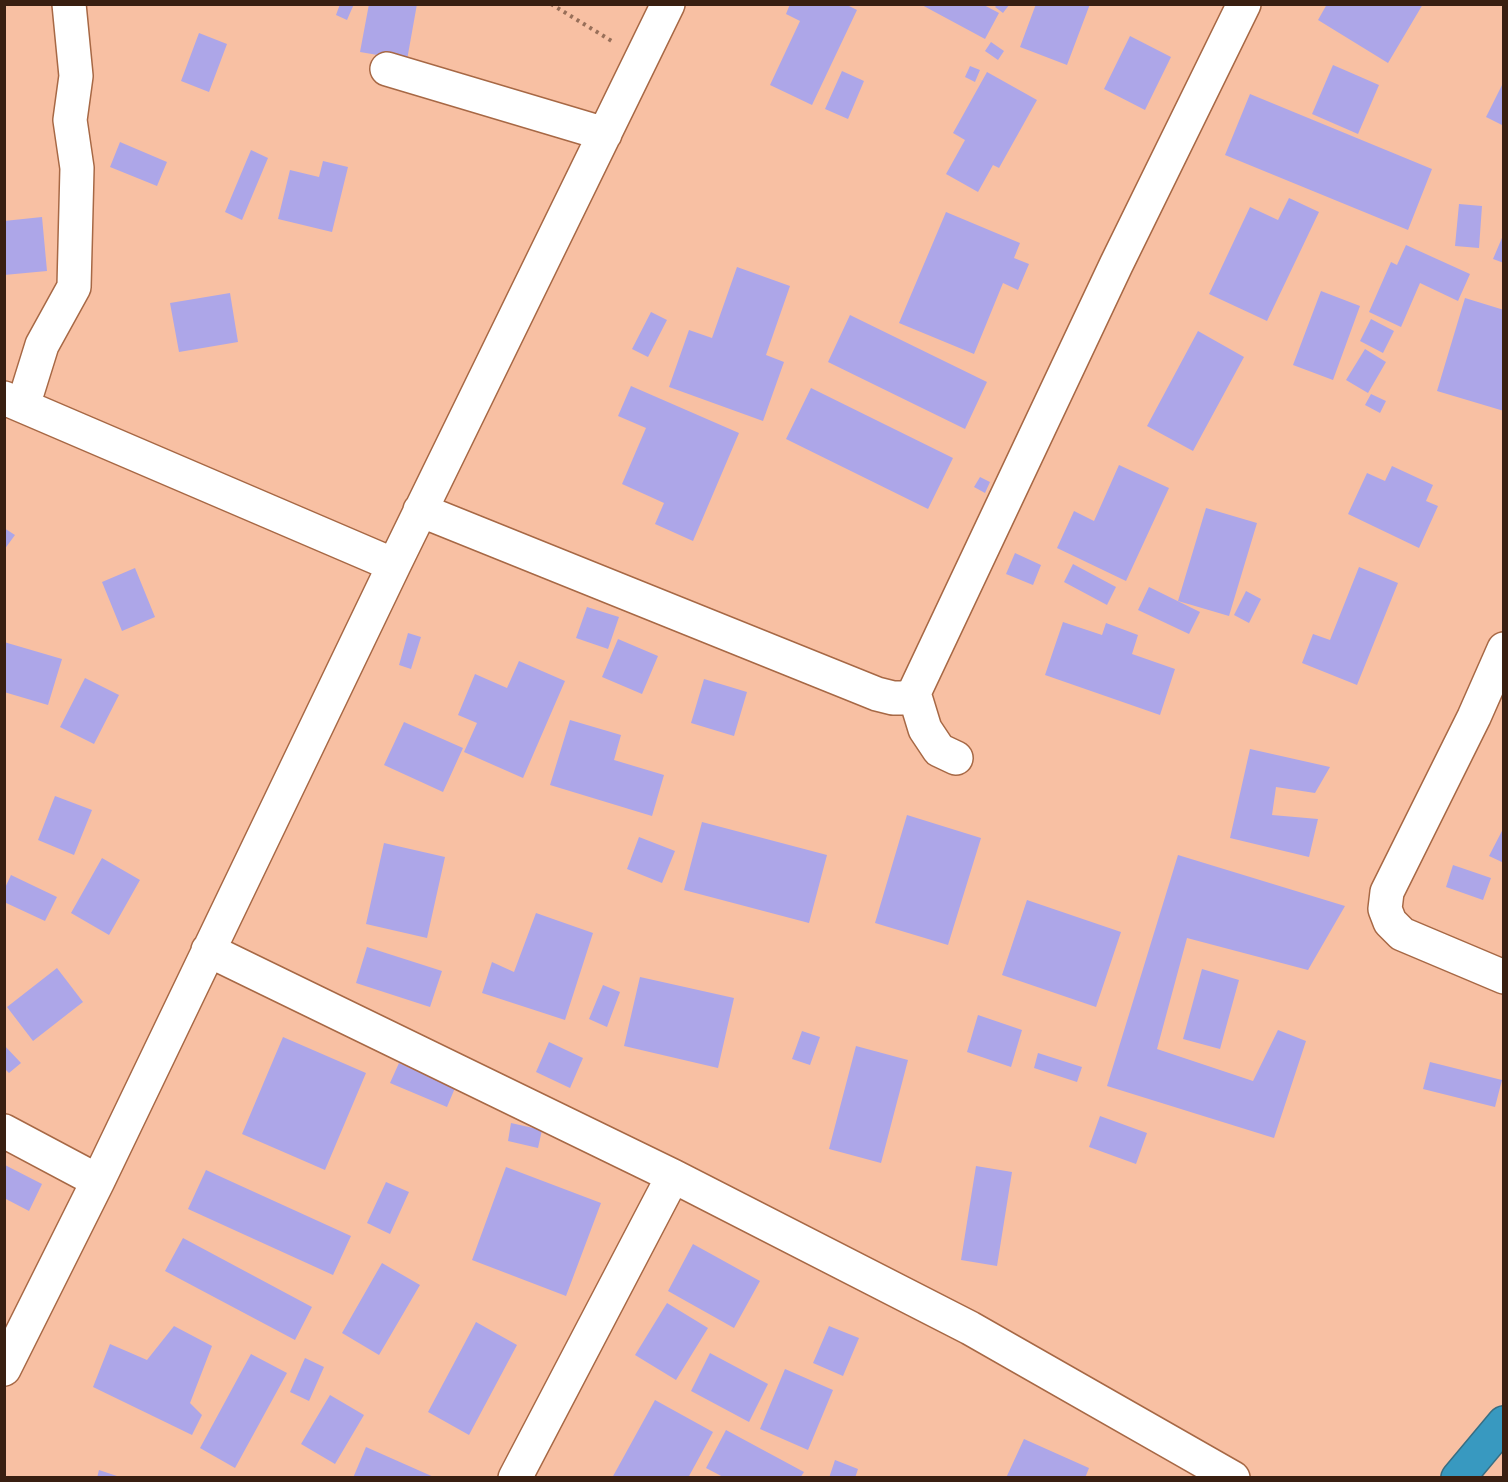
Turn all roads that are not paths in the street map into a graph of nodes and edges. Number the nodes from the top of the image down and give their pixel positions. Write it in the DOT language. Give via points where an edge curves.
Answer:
graph roads {
  1 [pos="69,4"];
  2 [pos="668,4"];
  3 [pos="1244,4"];
  4 [pos="387,69"];
  5 [pos="605,134"];
  6 [pos="14,402"];
  7 [pos="420,510"];
  8 [pos="394,565"];
  9 [pos="1503,649"];
  10 [pos="914,693"];
  11 [pos="956,758"];
  12 [pos="208,950"];
  13 [pos="1503,977"];
  14 [pos="4,1131"];
  15 [pos="673,1176"];
  16 [pos="98,1181"];
  17 [pos="4,1369"];
  18 [pos="1503,1423"];
  19 [pos="515,1478"];
  20 [pos="1233,1478"];
  21 [pos="1458,1478"];
  1 -- 6 [label="street" via="76,76 70,120 77,168 74,287"];
  2 -- 5 [label="street"];
  3 -- 10 [label="street"];
  4 -- 5 [label="street"];
  5 -- 7 [label="street"];
  6 -- 8 [label="street"];
  7 -- 8 [label="street"];
  7 -- 10 [label="street" via="878,694 905,698"];
  8 -- 12 [label="street"];
  9 -- 13 [label="street" via="1474,717 1386,892 1385,909 1390,922 1402,934"];
  10 -- 11 [label="street" via="925,729 939,750"];
  12 -- 15 [label="street"];
  12 -- 16 [label="street"];
  14 -- 16 [label="street"];
  15 -- 19 [label="street"];
  15 -- 20 [label="street" via="970,1328"];
  16 -- 17 [label="street"];
  18 -- 21 [label="highway"];
}
